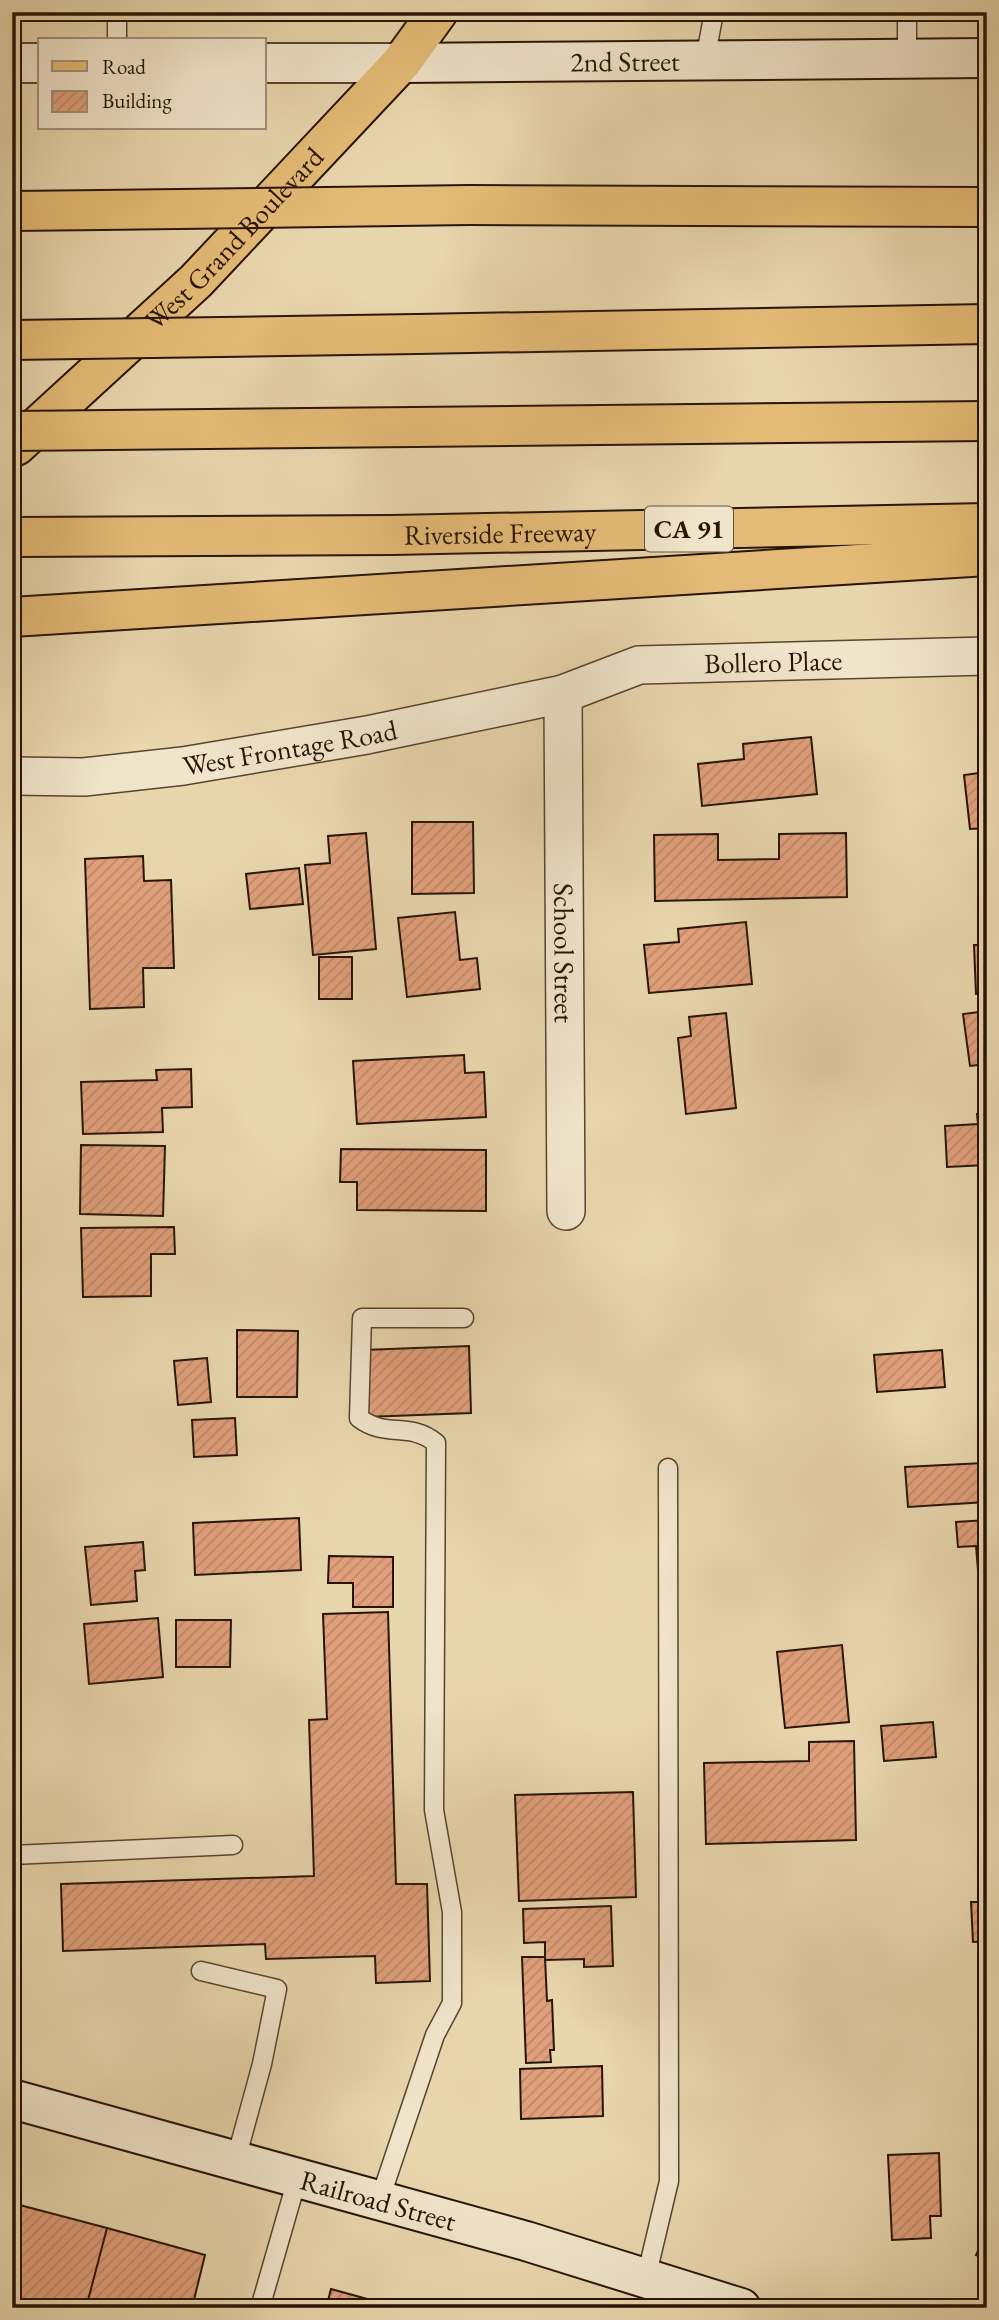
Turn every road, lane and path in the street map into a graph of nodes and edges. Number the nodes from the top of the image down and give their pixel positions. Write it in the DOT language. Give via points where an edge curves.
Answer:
graph roads {
  1 [pos="117,12"];
  2 [pos="439,12"];
  3 [pos="714,12"];
  4 [pos="907,12"];
  5 [pos="117,38"];
  6 [pos="907,58"];
  7 [pos="987,58"];
  8 [pos="705,60"];
  9 [pos="12,63"];
  10 [pos="38,63"];
  11 [pos="266,63"];
  12 [pos="401,63"];
  13 [pos="987,207"];
  14 [pos="12,211"];
  15 [pos="987,324"];
  16 [pos="12,340"];
  17 [pos="987,421"];
  18 [pos="12,431"];
  19 [pos="12,450"];
  20 [pos="987,523"];
  21 [pos="12,537"];
  22 [pos="987,556"];
  23 [pos="12,617"];
  24 [pos="987,656"];
  25 [pos="563,694"];
  26 [pos="12,776"];
  27 [pos="566,1211"];
  28 [pos="464,1318"];
  29 [pos="668,1468"];
  30 [pos="233,1845"];
  31 [pos="12,1855"];
  32 [pos="201,1971"];
  33 [pos="12,2099"];
  34 [pos="236,2159"];
  35 [pos="298,2176"];
  36 [pos="380,2199"];
  37 [pos="646,2278"];
  38 [pos="260,2308"];
  39 [pos="741,2308"];
  1 -- 5 [label="lane"];
  2 -- 12 [label="main road, West Grand Boulevard"];
  3 -- 8 [label="lane"];
  4 -- 6 [label="lane"];
  6 -- 7 [label="main road, 2nd Street"];
  6 -- 8 [label="main road, 2nd Street"];
  8 -- 12 [label="main road, 2nd Street"];
  9 -- 10 [label="main road"];
  11 -- 12 [label="main road, 2nd Street"];
  12 -- 19 [label="main road, West Grand Boulevard" via="196,281"];
  13 -- 14 [label="main road, bridge" via="470,205"];
  15 -- 16 [label="main road, bridge"];
  17 -- 18 [label="main road, bridge"];
  20 -- 21 [label="main road, Riverside Freeway / CA 91"];
  22 -- 23 [label="main road"];
  24 -- 25 [label="street, Bollero Place" via="639,665"];
  25 -- 26 [label="street, West Frontage Road" via="367,735 183,766 84,777"];
  25 -- 27 [label="street, School Street"];
  28 -- 36 [label="lane" via="362,1318 359,1418 372,1428 423,1432 436,1443 434,1810 452,1912 452,2003 435,2035"];
  29 -- 37 [label="lane" via="669,2181"];
  30 -- 31 [label="lane"];
  32 -- 34 [label="lane" via="277,1989"];
  33 -- 34 [label="main road, Railroad Street"];
  34 -- 35 [label="main road, Railroad Street"];
  35 -- 36 [label="main road, Railroad Street"];
  35 -- 38 [label="lane"];
  36 -- 37 [label="main road, Railroad Street"];
  37 -- 39 [label="main road, Railroad Street"];
}
